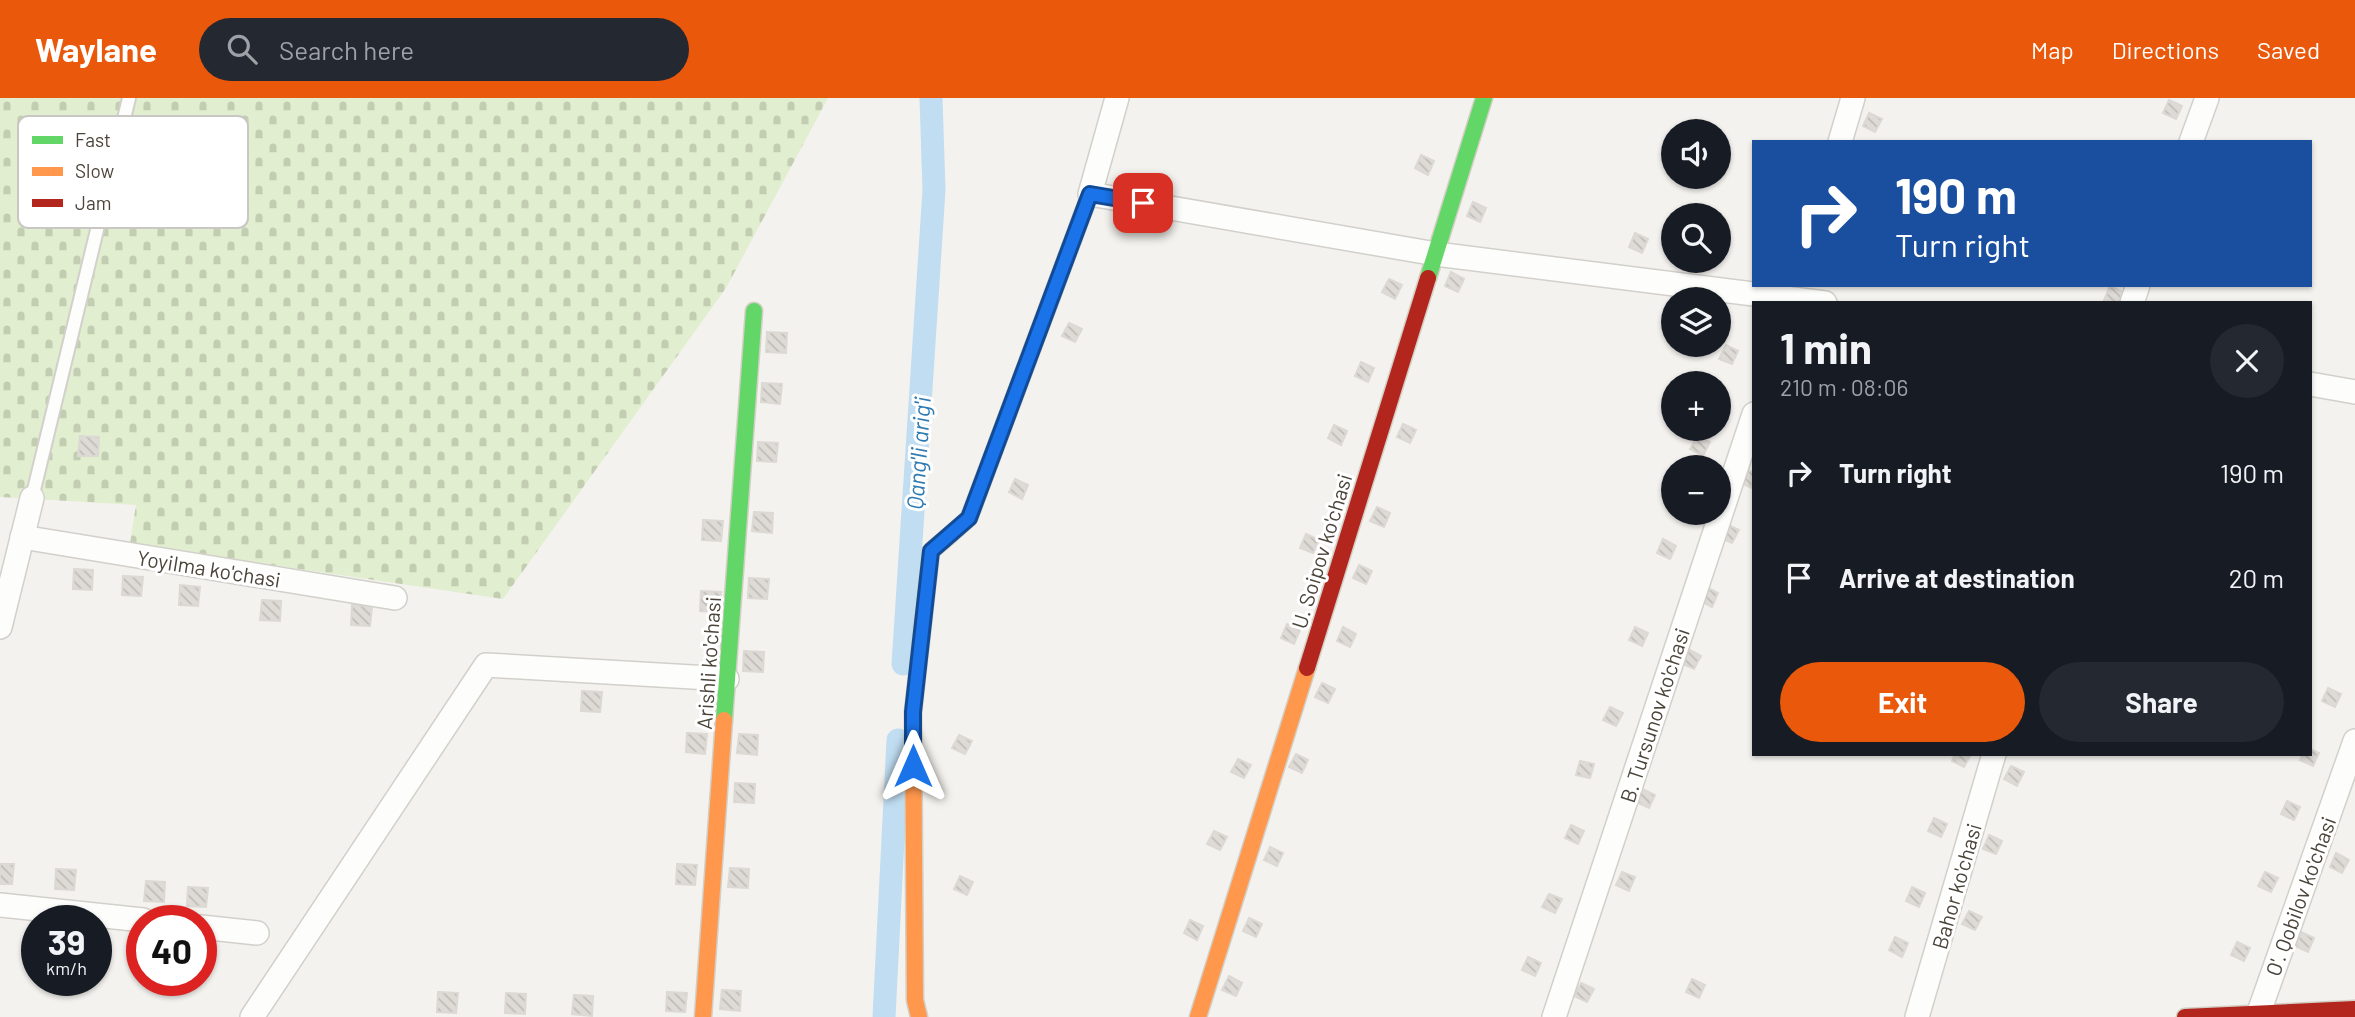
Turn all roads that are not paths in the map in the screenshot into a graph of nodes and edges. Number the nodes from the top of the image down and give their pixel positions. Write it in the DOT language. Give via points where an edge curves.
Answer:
graph roads {
  1 [pos="129,98"];
  2 [pos="1117,98"];
  3 [pos="1484,98"];
  4 [pos="1853,98"];
  5 [pos="2207,98"];
  6 [pos="125,116"];
  7 [pos="1841,140"];
  8 [pos="2192,140"];
  9 [pos="1090,194"];
  10 [pos="97,228"];
  11 [pos="1436,254"];
  12 [pos="1793,295"];
  13 [pos="1817,301"];
  14 [pos="754,311"];
  15 [pos="2312,384"];
  16 [pos="2355,392"];
  17 [pos="1752,420"];
  18 [pos="32,498"];
  19 [pos="22,537"];
  20 [pos="395,598"];
  21 [pos="0,627"];
  22 [pos="727,679"];
  23 [pos="2355,741"];
  24 [pos="1993,756"];
  25 [pos="0,905"];
  26 [pos="126,918"];
  27 [pos="217,929"];
  28 [pos="257,933"];
  29 [pos="2355,1009"];
  30 [pos="2259,1012"];
  31 [pos="252,1017"];
  32 [pos="703,1017"];
  33 [pos="919,1017"];
  34 [pos="1198,1017"];
  35 [pos="1553,1017"];
  36 [pos="1917,1017"];
  37 [pos="2185,1017"];
  1 -- 6 [label="lane"];
  2 -- 9 [label="street"];
  3 -- 11 [label="street, U. Soipov ko'chasi"];
  4 -- 7 [label="street"];
  5 -- 8 [label="street"];
  9 -- 11 [label="street"];
  9 -- 33 [label="street" via="969,518 931,551 913,712"];
  10 -- 18 [label="lane"];
  11 -- 12 [label="street"];
  11 -- 34 [label="street, U. Soipov ko'chasi"];
  12 -- 13 [label="street"];
  14 -- 22 [label="street, Arishli ko'chasi"];
  15 -- 16 [label="street"];
  17 -- 35 [label="street, B. Tursunov ko'chasi"];
  18 -- 19 [label="street"];
  19 -- 20 [label="street, Yoyilma ko'chasi"];
  19 -- 21 [label="street"];
  22 -- 31 [label="street" via="486,665"];
  22 -- 32 [label="street, Arishli ko'chasi"];
  23 -- 30 [label="street, O'. Qobilov ko'chasi"];
  24 -- 36 [label="street, Bahor ko'chasi"];
  25 -- 26 [label="street"];
  27 -- 28 [label="street"];
  29 -- 30 [label="street"];
  30 -- 37 [label="street"];
}
